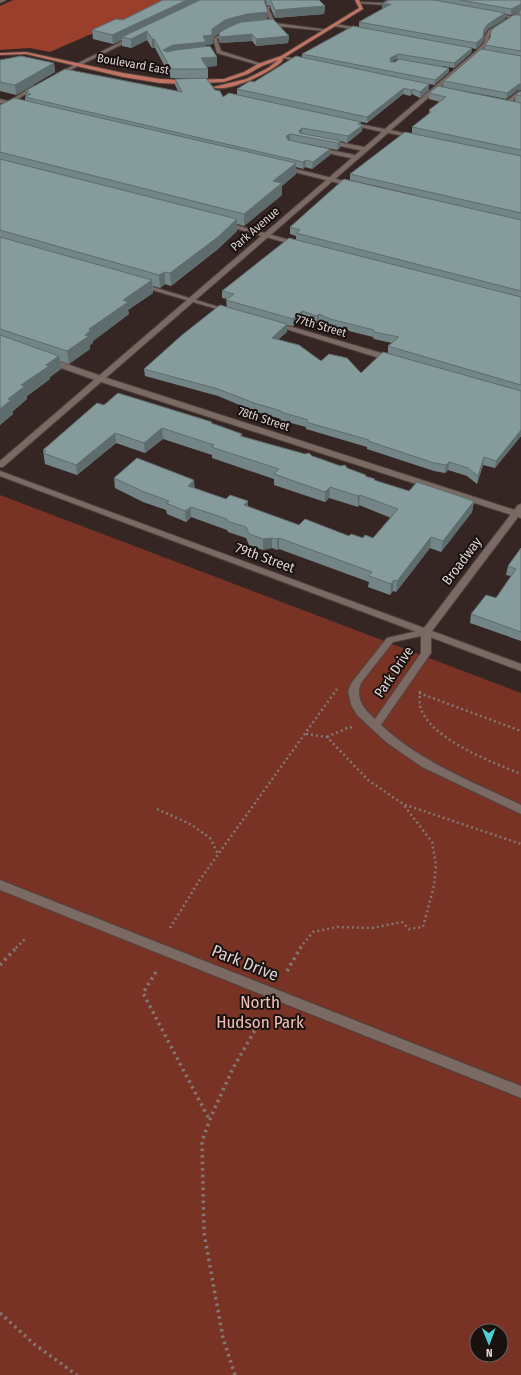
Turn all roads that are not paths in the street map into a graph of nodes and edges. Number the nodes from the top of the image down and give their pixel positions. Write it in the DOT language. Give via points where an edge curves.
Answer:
graph roads {
  1 [pos="4,0"];
  2 [pos="390,0"];
  3 [pos="0,2"];
  4 [pos="358,2"];
  5 [pos="270,7"];
  6 [pos="521,11"];
  7 [pos="488,13"];
  8 [pos="513,17"];
  9 [pos="521,18"];
  10 [pos="273,24"];
  11 [pos="260,25"];
  12 [pos="336,25"];
  13 [pos="235,28"];
  14 [pos="326,30"];
  15 [pos="366,30"];
  16 [pos="138,36"];
  17 [pos="471,50"];
  18 [pos="219,52"];
  19 [pos="481,52"];
  20 [pos="211,53"];
  21 [pos="0,54"];
  22 [pos="283,57"];
  23 [pos="0,60"];
  24 [pos="311,63"];
  25 [pos="79,65"];
  26 [pos="260,65"];
  27 [pos="70,68"];
  28 [pos="51,78"];
  29 [pos="208,81"];
  30 [pos="38,84"];
  31 [pos="149,85"];
  32 [pos="155,87"];
  33 [pos="212,87"];
  34 [pos="432,87"];
  35 [pos="196,88"];
  36 [pos="441,89"];
  37 [pos="521,92"];
  38 [pos="218,94"];
  39 [pos="0,101"];
  40 [pos="500,102"];
  41 [pos="8,103"];
  42 [pos="508,103"];
  43 [pos="514,105"];
  44 [pos="24,106"];
  45 [pos="343,122"];
  46 [pos="386,131"];
  47 [pos="422,139"];
  48 [pos="324,141"];
  49 [pos="311,148"];
  50 [pos="364,149"];
  51 [pos="356,157"];
  52 [pos="279,167"];
  53 [pos="331,180"];
  54 [pos="360,186"];
  55 [pos="222,224"];
  56 [pos="266,235"];
  57 [pos="305,245"];
  58 [pos="137,284"];
  59 [pos="192,300"];
  60 [pos="238,314"];
  61 [pos="268,322"];
  62 [pos="42,358"];
  63 [pos="398,360"];
  64 [pos="101,379"];
  65 [pos="0,465"];
  66 [pos="0,473"];
  67 [pos="519,512"];
  68 [pos="426,632"];
  69 [pos="521,668"];
  70 [pos="376,725"];
  71 [pos="521,810"];
  72 [pos="0,885"];
  73 [pos="521,1092"];
  1 -- 3 [label="lane"];
  2 -- 4 [label="lane" via="384,4"];
  4 -- 12 [label="main road, Boulevard East" via="361,8"];
  5 -- 10 [label="lane" via="267,9"];
  6 -- 8 [label="street, Park Avenue"];
  7 -- 8 [label="street"];
  8 -- 9 [label="street"];
  8 -- 19 [label="street, Park Avenue" via="491,31"];
  10 -- 11 [label="lane"];
  10 -- 14 [label="lane"];
  12 -- 14 [label="main road, Boulevard East"];
  12 -- 15 [label="street"];
  13 -- 18 [label="lane" via="215,39"];
  14 -- 22 [label="main road, Boulevard East"];
  16 -- 25 [label="lane"];
  17 -- 19 [label="street"];
  18 -- 20 [label="lane"];
  18 -- 26 [label="lane"];
  19 -- 34 [label="street, Park Avenue" via="452,70"];
  21 -- 25 [label="main road, Boulevard East" via="26,53"];
  22 -- 24 [label="street"];
  22 -- 26 [label="main road, Boulevard East"];
  22 -- 33 [label="main road, Boulevard East" via="277,65 246,82"];
  23 -- 27 [label="main road, Boulevard East" via="30,59"];
  25 -- 27 [label="lane"];
  25 -- 29 [label="main road, Boulevard East" via="160,81"];
  26 -- 29 [label="main road, Boulevard East" via="234,77"];
  27 -- 28 [label="lane"];
  27 -- 31 [label="main road, Boulevard East"];
  29 -- 33 [label="street"];
  30 -- 41 [label="lane"];
  32 -- 35 [label="main road, Boulevard East"];
  33 -- 38 [label="street"];
  34 -- 36 [label="street"];
  34 -- 46 [label="street, Park Avenue"];
  37 -- 42 [label="lane"];
  39 -- 41 [label="street"];
  40 -- 42 [label="street"];
  41 -- 44 [label="street"];
  42 -- 43 [label="street"];
  45 -- 46 [label="street"];
  46 -- 47 [label="street"];
  46 -- 50 [label="street, Park Avenue"];
  48 -- 50 [label="lane"];
  49 -- 51 [label="lane"];
  50 -- 51 [label="street, Park Avenue"];
  51 -- 53 [label="street, Park Avenue"];
  52 -- 53 [label="street"];
  53 -- 54 [label="street"];
  53 -- 56 [label="street, Park Avenue"];
  55 -- 56 [label="street"];
  56 -- 57 [label="street"];
  56 -- 59 [label="street, Park Avenue"];
  58 -- 59 [label="street"];
  59 -- 60 [label="street"];
  59 -- 64 [label="street, Park Avenue"];
  61 -- 63 [label="street, 77th Street"];
  62 -- 64 [label="street, 78th Street"];
  64 -- 65 [label="street, Park Avenue"];
  64 -- 67 [label="street, 78th Street"];
  66 -- 68 [label="street, 79th Street"];
  67 -- 68 [label="street, Broadway"];
  68 -- 69 [label="street, 79th Street"];
  68 -- 70 [label="street, Park Drive" via="426,653"];
  68 -- 70 [label="street, Park Drive" via="390,640 356,682 353,691 356,705"];
  70 -- 71 [label="street, Park Drive" via="390,739 426,764"];
  72 -- 73 [label="street, Park Drive"];
}
